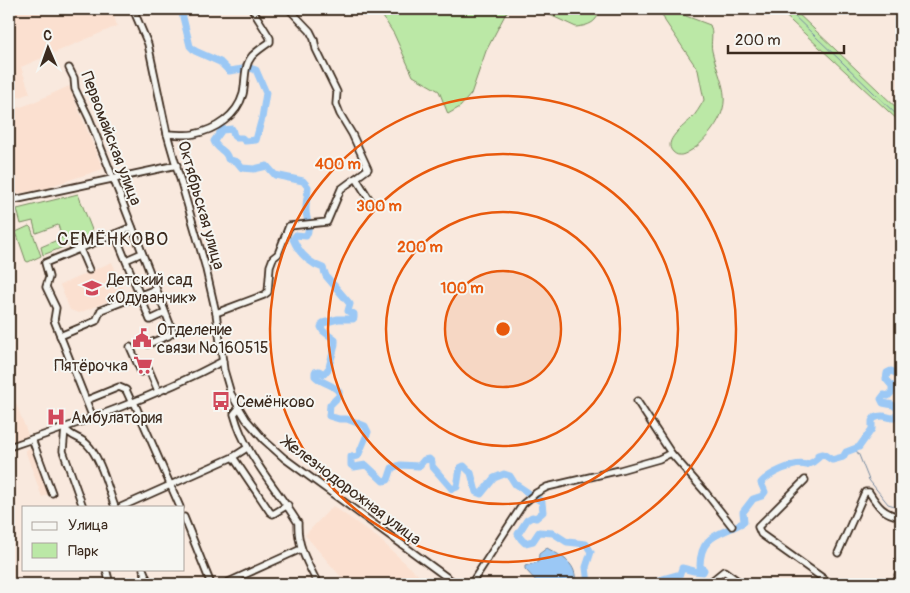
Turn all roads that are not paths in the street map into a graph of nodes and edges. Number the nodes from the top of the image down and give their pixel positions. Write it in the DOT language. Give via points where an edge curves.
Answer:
graph roads {
  1 [pos="133,9"];
  2 [pos="252,9"];
  3 [pos="289,9"];
  4 [pos="69,68"];
  5 [pos="167,134"];
  6 [pos="177,165"];
  7 [pos="113,178"];
  8 [pos="356,178"];
  9 [pos="9,201"];
  10 [pos="371,202"];
  11 [pos="132,227"];
  12 [pos="115,234"];
  13 [pos="80,249"];
  14 [pos="142,253"];
  15 [pos="126,260"];
  16 [pos="89,270"];
  17 [pos="156,289"];
  18 [pos="140,295"];
  19 [pos="216,313"];
  20 [pos="165,314"];
  21 [pos="60,336"];
  22 [pos="148,344"];
  23 [pos="130,348"];
  24 [pos="223,361"];
  25 [pos="158,391"];
  26 [pos="87,400"];
  27 [pos="637,401"];
  28 [pos="133,403"];
  29 [pos="239,408"];
  30 [pos="94,418"];
  31 [pos="65,428"];
  32 [pos="32,439"];
  33 [pos="9,447"];
  34 [pos="247,448"];
  35 [pos="671,453"];
  36 [pos="233,457"];
  37 [pos="805,480"];
  38 [pos="171,485"];
  39 [pos="52,493"];
  40 [pos="288,505"];
  41 [pos="83,506"];
  42 [pos="115,506"];
  43 [pos="123,506"];
  44 [pos="180,506"];
  45 [pos="901,516"];
  46 [pos="185,519"];
  47 [pos="732,526"];
  48 [pos="301,549"];
  49 [pos="838,554"];
  50 [pos="106,570"];
  51 [pos="143,570"];
  52 [pos="110,584"];
  53 [pos="149,584"];
  54 [pos="211,584"];
  55 [pos="224,584"];
  56 [pos="318,584"];
  57 [pos="456,584"];
  58 [pos="471,584"];
  59 [pos="708,584"];
  60 [pos="742,584"];
  61 [pos="831,584"];
  1 -- 5 [label="street, Октябрьская улица" via="148,44"];
  2 -- 5 [label="street" via="270,42 251,57 239,104 228,119 206,131 193,135"];
  3 -- 8 [label="street" via="310,31 337,92 336,104 340,114 363,156 368,169"];
  4 -- 7 [label="street, Первомайская улица"];
  5 -- 6 [label="street, Октябрьская улица"];
  6 -- 7 [label="street"];
  6 -- 19 [label="street, Октябрьская улица" via="206,265"];
  7 -- 9 [label="street"];
  7 -- 11 [label="street, Первомайская улица"];
  8 -- 10 [label="street"];
  8 -- 19 [label="street" via="341,189 328,222 289,226 270,266 268,292"];
  11 -- 12 [label="street"];
  11 -- 14 [label="street, Первомайская улица"];
  12 -- 13 [label="street"];
  12 -- 15 [label="street"];
  13 -- 16 [label="street"];
  13 -- 21 [label="street" via="45,263 49,277 46,287 56,308 54,320"];
  14 -- 15 [label="street"];
  14 -- 17 [label="street, Первомайская улица"];
  15 -- 18 [label="street"];
  17 -- 18 [label="street"];
  17 -- 20 [label="street, Первомайская улица"];
  18 -- 20 [label="street" via="150,320"];
  18 -- 21 [label="street" via="102,310 96,321"];
  19 -- 24 [label="street, Октябрьская улица"];
  20 -- 22 [label="street, Первомайская улица" via="173,332"];
  21 -- 26 [label="street"];
  23 -- 25 [label="street" via="141,372 149,370"];
  24 -- 25 [label="street"];
  24 -- 29 [label="street, Октябрьская улица" via="231,394"];
  25 -- 28 [label="street"];
  26 -- 28 [label="street" via="119,387 126,390"];
  26 -- 30 [label="street"];
  27 -- 35 [label="street"];
  28 -- 30 [label="street"];
  28 -- 38 [label="street"];
  29 -- 34 [label="street" via="234,414"];
  29 -- 57 [label="street, Железнодорожная улица" via="264,440 284,458"];
  30 -- 31 [label="street"];
  31 -- 32 [label="street"];
  31 -- 41 [label="street" via="63,451"];
  31 -- 42 [label="street" via="86,443 95,455"];
  32 -- 33 [label="street"];
  32 -- 39 [label="street"];
  34 -- 36 [label="street"];
  34 -- 40 [label="street"];
  35 -- 47 [label="street"];
  35 -- 58 [label="street" via="620,470 547,487 536,493 523,504"];
  36 -- 38 [label="street"];
  36 -- 40 [label="street" via="270,512 277,513"];
  37 -- 61 [label="street" via="758,527 762,534"];
  38 -- 43 [label="street"];
  38 -- 44 [label="street"];
  40 -- 48 [label="street" via="298,523"];
  45 -- 49 [label="street" via="879,507 869,492 865,492"];
  46 -- 54 [label="street"];
  48 -- 55 [label="street"];
  48 -- 56 [label="street"];
  50 -- 52 [label="street"];
  51 -- 53 [label="street"];
  59 -- 60 [label="street" via="724,571"];
}
